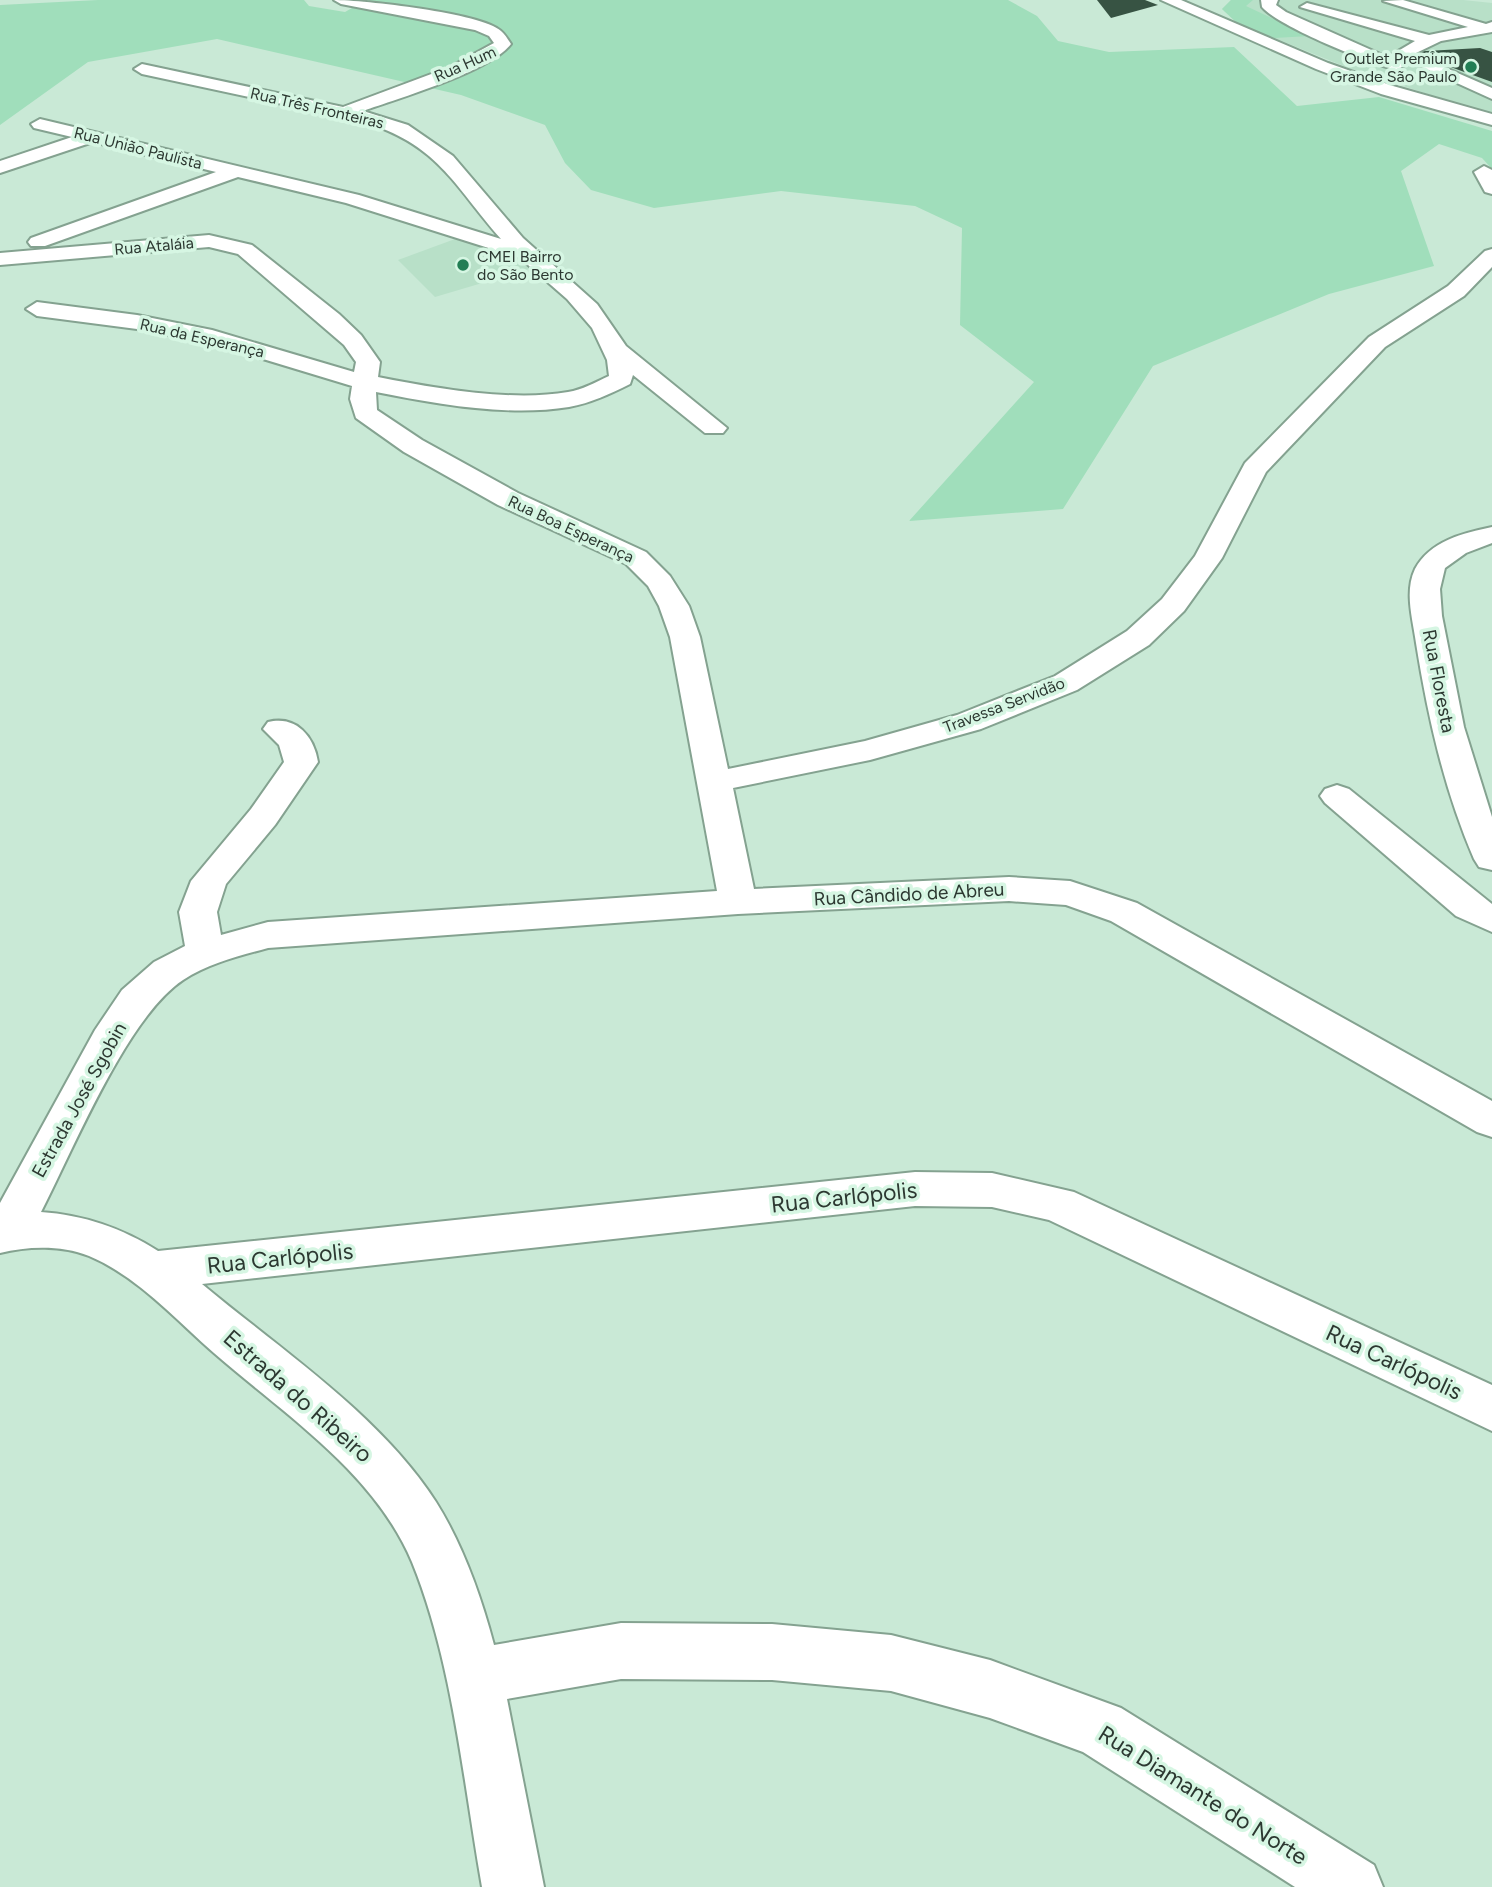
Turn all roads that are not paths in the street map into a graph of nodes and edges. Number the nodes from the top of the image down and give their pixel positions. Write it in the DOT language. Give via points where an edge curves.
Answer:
graph roads {
  1 [pos="341,0"];
  2 [pos="1167,0"];
  3 [pos="1217,0"];
  4 [pos="1337,0"];
  5 [pos="1392,0"];
  6 [pos="1425,0"];
  7 [pos="1274,2"];
  8 [pos="1226,24"];
  9 [pos="1491,24"];
  10 [pos="1457,33"];
  11 [pos="1430,40"];
  12 [pos="1343,44"];
  13 [pos="1410,48"];
  14 [pos="1290,52"];
  15 [pos="142,69"];
  16 [pos="1492,96"];
  17 [pos="342,113"];
  18 [pos="1492,120"];
  19 [pos="40,124"];
  20 [pos="91,137"];
  21 [pos="0,167"];
  22 [pos="237,171"];
  23 [pos="526,253"];
  24 [pos="1492,256"];
  25 [pos="0,257"];
  26 [pos="37,309"];
  27 [pos="614,348"];
  28 [pos="364,382"];
  29 [pos="714,428"];
  30 [pos="1492,535"];
  31 [pos="280,729"];
  32 [pos="714,782"];
  33 [pos="1337,796"];
  34 [pos="1492,859"];
  35 [pos="738,902"];
  36 [pos="1492,920"];
  37 [pos="268,935"];
  38 [pos="205,952"];
  39 [pos="1492,1121"];
  40 [pos="4,1234"];
  41 [pos="151,1271"];
  42 [pos="1492,1409"];
  43 [pos="472,1677"];
  44 [pos="513,1887"];
  45 [pos="1352,1887"];
  1 -- 17 [label="street, Rua Hum" via="470,23 495,33 503,44 484,59"];
  2 -- 8 [label="street"];
  3 -- 8 [label="street" via="1213,10"];
  4 -- 10 [label="street"];
  5 -- 9 [label="street"];
  6 -- 9 [label="street"];
  7 -- 11 [label="street"];
  7 -- 12 [label="street"];
  7 -- 13 [label="street"];
  8 -- 14 [label="street"];
  9 -- 10 [label="street"];
  10 -- 11 [label="street"];
  11 -- 13 [label="street"];
  12 -- 14 [label="street"];
  12 -- 16 [label="street"];
  13 -- 16 [label="street" via="1401,54 1408,60"];
  14 -- 18 [label="street" via="1387,90"];
  15 -- 17 [label="street, Rua Três Fronteiras"];
  17 -- 23 [label="street, Rua Três Fronteiras" via="393,126 432,147"];
  19 -- 20 [label="street, Rua União Paulista"];
  20 -- 21 [label="street"];
  20 -- 22 [label="street, Rua União Paulista"];
  22 -- 23 [label="street, Rua Três Fronteiras" via="352,199"];
  22 -- 25 [label="street, Rua Ataláia"];
  23 -- 27 [label="street, Rua Três Fronteiras" via="581,302"];
  24 -- 32 [label="street, Travessa Servidão" via="1456,291 1377,342 1254,468 1209,558 1173,606 1138,638 1066,683 969,722 870,750"];
  25 -- 28 [label="street, Rua Ataláia" via="209,241 245,249 353,340 368,362"];
  26 -- 28 [label="street, Rua da Esperança" via="113,318 236,343"];
  27 -- 28 [label="street, Rua Três Fronteiras" via="621,360 621,379 566,400 481,397"];
  27 -- 29 [label="street"];
  28 -- 32 [label="street, Rua Boa Esperança" via="365,413 403,439 508,499 636,558 660,582 685,637"];
  30 -- 34 [label="street, Rua Floresta" via="1474,538 1447,553 1430,568 1424,594 1443,719"];
  31 -- 38 [label="street" via="300,748 301,762 263,817 209,881 198,912"];
  32 -- 35 [label="street, Rua Boa Esperança"];
  33 -- 36 [label="street" via="1469,907"];
  35 -- 37 [label="street, Rua Cândido de Abreu"];
  35 -- 39 [label="street, Rua Cândido de Abreu" via="1009,889 1070,893 1124,912"];
  37 -- 38 [label="street, Estrada José Sgobin"];
  38 -- 40 [label="street, Estrada José Sgobin" via="168,971 136,1000 109,1040"];
  40 -- 41 [label="street, Estrada do Ribeiro" via="58,1231 106,1244"];
  41 -- 42 [label="street, Rua Carlópolis" via="915,1189 992,1190 1058,1204"];
  41 -- 43 [label="street, Estrada do Ribeiro" via="367,1452 407,1501 435,1552"];
  43 -- 44 [label="street, Estrada do Ribeiro"];
  43 -- 45 [label="street, Rua Diamante do Norte" via="621,1651 772,1652 891,1663 990,1689 1100,1729"];
}
